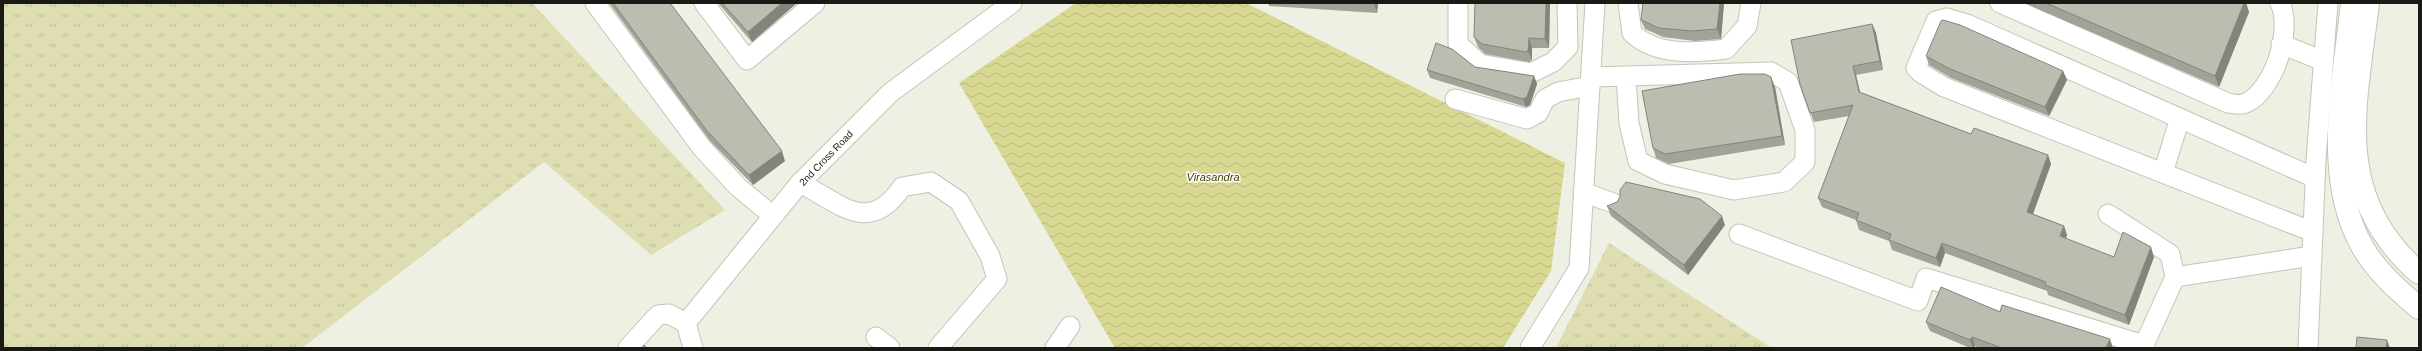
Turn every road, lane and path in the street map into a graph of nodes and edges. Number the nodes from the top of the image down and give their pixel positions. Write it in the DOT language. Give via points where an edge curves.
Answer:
graph roads {
  1 [pos="595,3"];
  2 [pos="704,3"];
  3 [pos="816,3"];
  4 [pos="1012,3"];
  5 [pos="1458,3"];
  6 [pos="1567,3"];
  7 [pos="1595,3"];
  8 [pos="1628,3"];
  9 [pos="1751,3"];
  10 [pos="2000,3"];
  11 [pos="2280,3"];
  12 [pos="2328,3"];
  13 [pos="2352,3"];
  14 [pos="2368,3"];
  15 [pos="2282,44"];
  16 [pos="2323,61"];
  17 [pos="1626,76"];
  18 [pos="1590,81"];
  19 [pos="1455,99"];
  20 [pos="2180,118"];
  21 [pos="2163,173"];
  22 [pos="2315,178"];
  23 [pos="800,183"];
  24 [pos="1584,192"];
  25 [pos="1613,203"];
  26 [pos="2108,214"];
  27 [pos="773,216"];
  28 [pos="2313,232"];
  29 [pos="1739,234"];
  30 [pos="2312,256"];
  31 [pos="2419,273"];
  32 [pos="2175,277"];
  33 [pos="2419,308"];
  34 [pos="686,323"];
  35 [pos="1070,326"];
  36 [pos="628,348"];
  37 [pos="693,348"];
  38 [pos="938,348"];
  39 [pos="1055,348"];
  40 [pos="1530,348"];
  41 [pos="2308,348"];
  1 -- 27 [label="street" via="702,148 738,187"];
  2 -- 3 [label="street" via="747,60"];
  4 -- 23 [label="street, 2nd Cross Road" via="890,93"];
  5 -- 6 [label="street" via="1458,44 1474,60 1480,64 1531,73 1553,62 1568,47"];
  7 -- 18 [label="street"];
  8 -- 9 [label="street" via="1632,33 1641,42 1655,47 1696,53 1726,49 1746,26"];
  10 -- 15 [label="street" via="2228,103 2245,104 2255,97 2274,73"];
  11 -- 15 [label="street"];
  12 -- 16 [label="street"];
  13 -- 33 [label="highway" via="2339,129 2339,168 2347,211 2363,248 2384,277"];
  14 -- 31 [label="highway" via="2356,104 2356,164 2367,204 2379,228 2406,262"];
  15 -- 16 [label="street"];
  16 -- 22 [label="street"];
  17 -- 17 [label="street" via="1771,72 1788,82 1805,130 1805,162 1784,182 1734,190 1665,174 1638,161 1629,123"];
  17 -- 18 [label="street"];
  18 -- 19 [label="street" via="1545,99 1538,113 1527,119"];
  18 -- 24 [label="street"];
  20 -- 21 [label="street"];
  20 -- 21 [label="street" via="1947,18 1936,21 1916,68 1944,87"];
  20 -- 22 [label="street"];
  21 -- 28 [label="street"];
  22 -- 28 [label="street"];
  23 -- 27 [label="street, 2nd Cross Road"];
  23 -- 38 [label="street" via="859,214 875,213 892,202 902,187 931,182 959,201 990,256 996,279"];
  24 -- 25 [label="street"];
  24 -- 40 [label="street" via="1579,268"];
  26 -- 32 [label="street" via="2170,254"];
  27 -- 34 [label="street, 2nd Cross Road"];
  28 -- 30 [label="street"];
  29 -- 32 [label="street" via="1918,301 1926,278 2144,345"];
  30 -- 32 [label="street"];
  30 -- 41 [label="street"];
  34 -- 36 [label="street" via="669,314 658,314"];
  34 -- 37 [label="street"];
  35 -- 39 [label="street"];
}
